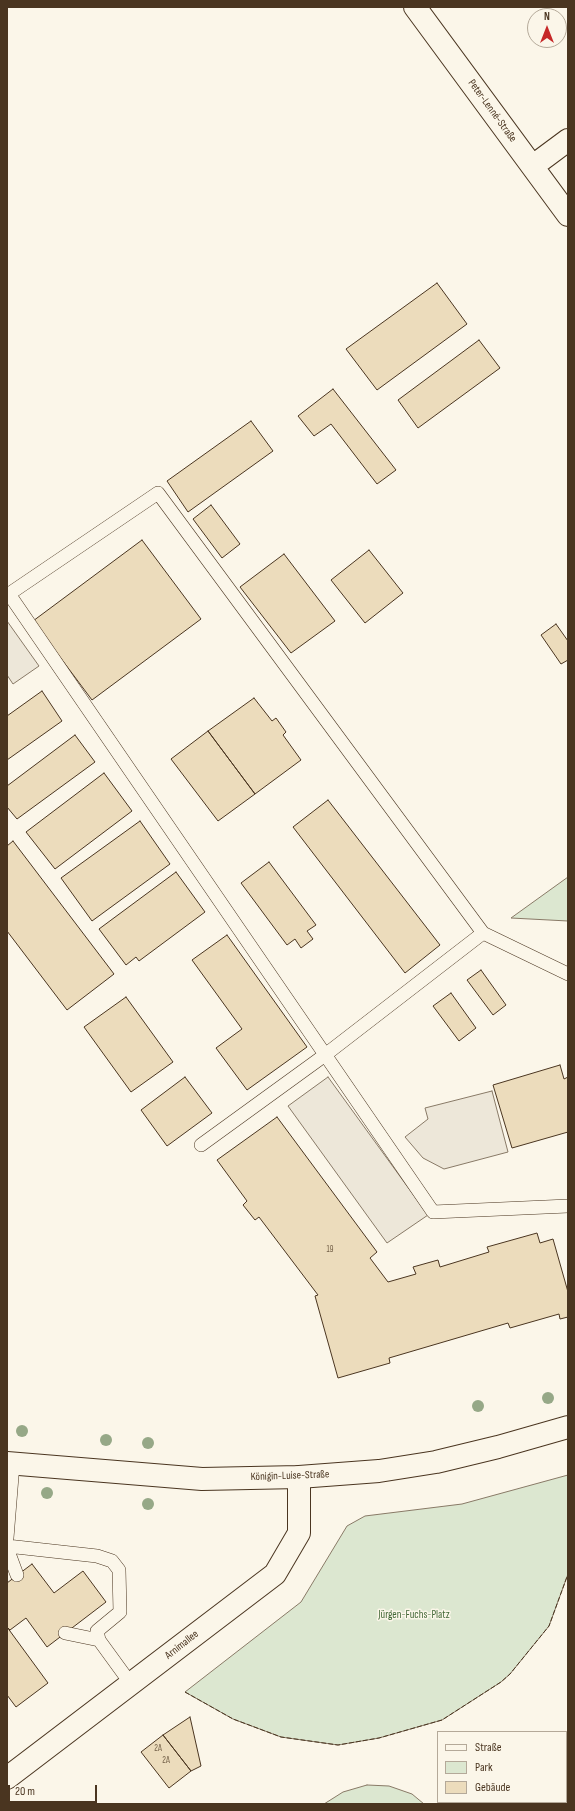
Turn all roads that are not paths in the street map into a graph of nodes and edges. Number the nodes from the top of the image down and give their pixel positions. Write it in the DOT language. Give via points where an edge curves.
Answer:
graph roads {
  1 [pos="415,7"];
  2 [pos="568,140"];
  3 [pos="533,166"];
  4 [pos="568,215"];
  5 [pos="8,595"];
  6 [pos="482,933"];
  7 [pos="568,974"];
  8 [pos="325,1055"];
  9 [pos="201,1144"];
  10 [pos="568,1206"];
  11 [pos="568,1426"];
  12 [pos="10,1463"];
  13 [pos="299,1477"];
  14 [pos="7,1538"];
  15 [pos="7,1547"];
  16 [pos="17,1575"];
  17 [pos="65,1633"];
  18 [pos="99,1640"];
  19 [pos="131,1684"];
  20 [pos="7,1778"];
  1 -- 3 [label="street, Peter-Lenné-Straße"];
  2 -- 3 [label="street"];
  3 -- 4 [label="street, Peter-Lenné-Straße"];
  5 -- 6 [label="lane" via="158,493"];
  5 -- 8 [label="lane"];
  6 -- 7 [label="lane"];
  6 -- 8 [label="lane"];
  8 -- 9 [label="lane"];
  8 -- 10 [label="lane" via="433,1212"];
  11 -- 13 [label="street, Königin-Luise-Straße" via="436,1462 379,1471"];
  12 -- 13 [label="street, Königin-Luise-Straße" via="202,1479"];
  12 -- 14 [label="lane"];
  13 -- 19 [label="street, Arnimallee" via="299,1533 275,1574"];
  15 -- 16 [label="lane"];
  15 -- 18 [label="lane" via="97,1556 112,1561 119,1570 120,1612 97,1631"];
  17 -- 18 [label="lane"];
  18 -- 19 [label="lane"];
  19 -- 20 [label="street, Arnimallee"];
}
